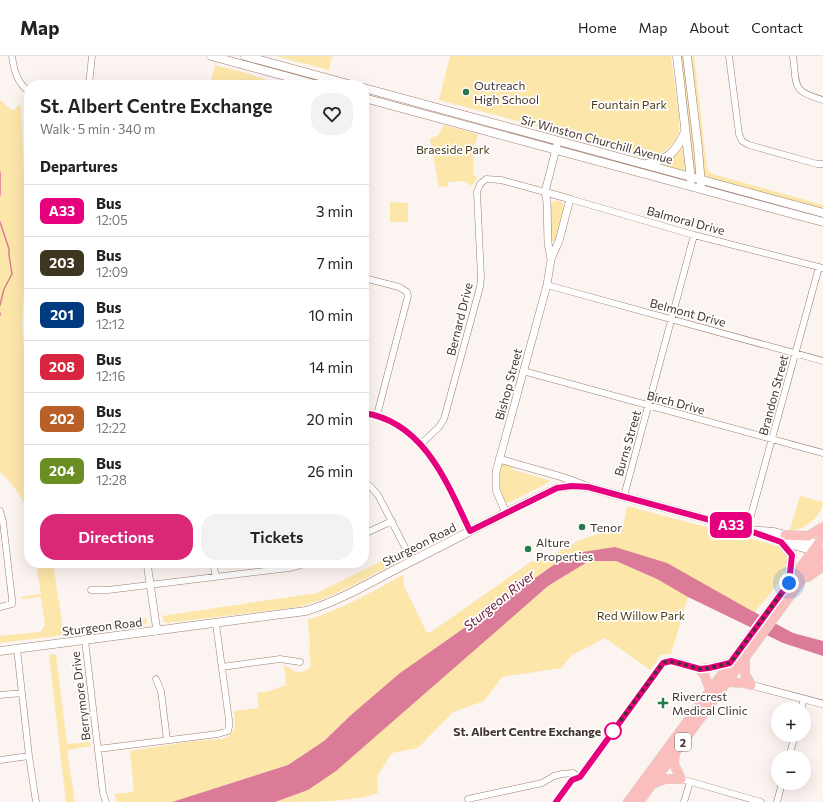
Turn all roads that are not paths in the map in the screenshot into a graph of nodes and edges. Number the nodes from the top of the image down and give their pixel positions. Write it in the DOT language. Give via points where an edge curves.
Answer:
graph roads {
  1 [pos="12,56"];
  2 [pos="92,56"];
  3 [pos="212,56"];
  4 [pos="245,56"];
  5 [pos="677,56"];
  6 [pos="687,56"];
  7 [pos="729,56"];
  8 [pos="793,56"];
  9 [pos="90,80"];
  10 [pos="300,80"];
  11 [pos="334,80"];
  12 [pos="24,87"];
  13 [pos="369,89"];
  14 [pos="369,99"];
  15 [pos="823,100"];
  16 [pos="686,131"];
  17 [pos="558,141"];
  18 [pos="556,150"];
  19 [pos="823,164"];
  20 [pos="644,165"];
  21 [pos="691,177"];
  22 [pos="701,179"];
  23 [pos="692,187"];
  24 [pos="702,189"];
  25 [pos="544,192"];
  26 [pos="570,199"];
  27 [pos="823,213"];
  28 [pos="823,222"];
  29 [pos="694,235"];
  30 [pos="551,259"];
  31 [pos="821,267"];
  32 [pos="369,279"];
  33 [pos="547,285"];
  34 [pos="672,319"];
  35 [pos="796,353"];
  36 [pos="823,361"];
  37 [pos="522,372"];
  38 [pos="648,406"];
  39 [pos="369,414"];
  40 [pos="377,416"];
  41 [pos="772,440"];
  42 [pos="421,444"];
  43 [pos="823,454"];
  44 [pos="499,459"];
  45 [pos="369,486"];
  46 [pos="588,487"];
  47 [pos="624,496"];
  48 [pos="0,511"];
  49 [pos="506,513"];
  50 [pos="392,521"];
  51 [pos="823,527"];
  52 [pos="747,530"];
  53 [pos="470,531"];
  54 [pos="369,532"];
  55 [pos="783,538"];
  56 [pos="3,541"];
  57 [pos="821,548"];
  58 [pos="412,561"];
  59 [pos="823,566"];
  60 [pos="148,568"];
  61 [pos="214,568"];
  62 [pos="289,568"];
  63 [pos="216,577"];
  64 [pos="789,583"];
  65 [pos="800,583"];
  66 [pos="150,586"];
  67 [pos="91,590"];
  68 [pos="0,607"];
  69 [pos="775,609"];
  70 [pos="216,624"];
  71 [pos="157,631"];
  72 [pos="754,638"];
  73 [pos="85,640"];
  74 [pos="17,649"];
  75 [pos="0,651"];
  76 [pos="745,657"];
  77 [pos="300,662"];
  78 [pos="730,663"];
  79 [pos="222,667"];
  80 [pos="700,669"];
  81 [pos="156,679"];
  82 [pos="727,682"];
  83 [pos="751,685"];
  84 [pos="710,690"];
  85 [pos="22,692"];
  86 [pos="0,695"];
  87 [pos="804,699"];
  88 [pos="803,702"];
  89 [pos="823,704"];
  90 [pos="167,740"];
  91 [pos="98,749"];
  92 [pos="676,752"];
  93 [pos="29,756"];
  94 [pos="0,760"];
  95 [pos="685,781"];
  96 [pos="652,784"];
  97 [pos="780,790"];
  98 [pos="468,799"];
  99 [pos="481,799"];
  100 [pos="36,802"];
  101 [pos="106,802"];
  102 [pos="628,802"];
  103 [pos="639,802"];
  104 [pos="684,802"];
  105 [pos="761,802"];
  106 [pos="777,802"];
  1 -- 12 [label="street" via="17,77"];
  2 -- 9 [label="street"];
  3 -- 10 [label="main road"];
  4 -- 11 [label="main road"];
  5 -- 16 [label="main road"];
  6 -- 22 [label="main road"];
  7 -- 19 [label="street" via="738,134 742,141"];
  8 -- 15 [label="street" via="796,82 800,90 806,95"];
  13 -- 17 [label="main road, Sir Winston Churchill Avenue"];
  14 -- 18 [label="main road, Sir Winston Churchill Avenue"];
  16 -- 20 [label="main road" via="674,152 666,158"];
  16 -- 21 [label="main road"];
  17 -- 18 [label="street, Bishop Street"];
  17 -- 20 [label="main road, Sir Winston Churchill Avenue"];
  18 -- 23 [label="main road, Sir Winston Churchill Avenue"];
  18 -- 25 [label="street, Bishop Street"];
  20 -- 21 [label="main road, Sir Winston Churchill Avenue"];
  21 -- 22 [label="main road, Sir Winston Churchill Avenue"];
  21 -- 23 [label="main road"];
  22 -- 24 [label="main road"];
  22 -- 27 [label="main road, Sir Winston Churchill Avenue"];
  23 -- 24 [label="main road, Sir Winston Churchill Avenue"];
  24 -- 28 [label="main road, Sir Winston Churchill Avenue"];
  25 -- 26 [label="street, Balmoral Drive"];
  25 -- 30 [label="street, Bishop Street"];
  25 -- 42 [label="street, Bernard Drive" via="501,180 486,180 479,186 477,192 480,287 444,419"];
  26 -- 29 [label="street, Balmoral Drive"];
  26 -- 30 [label="street, Bishop Street" via="559,241"];
  29 -- 31 [label="street, Balmoral Drive"];
  29 -- 34 [label="street, Burns Street"];
  30 -- 33 [label="street, Bishop Street"];
  31 -- 35 [label="street, Brandon Street"];
  32 -- 40 [label="street" via="399,287 407,292 408,296"];
  33 -- 34 [label="street, Belmont Drive"];
  33 -- 37 [label="street, Bishop Street"];
  34 -- 35 [label="street, Belmont Drive"];
  34 -- 38 [label="street, Burns Street"];
  35 -- 36 [label="street, Belmont Drive"];
  35 -- 41 [label="street, Brandon Street"];
  37 -- 38 [label="street, Birch Drive"];
  37 -- 44 [label="street, Bishop Street"];
  38 -- 41 [label="street, Birch Drive"];
  38 -- 47 [label="street, Burns Street"];
  39 -- 40 [label="street"];
  40 -- 42 [label="street" via="400,427"];
  41 -- 43 [label="street, Birch Drive"];
  41 -- 52 [label="street, Brandon Street"];
  42 -- 53 [label="street" via="441,472"];
  44 -- 46 [label="street"];
  44 -- 49 [label="street, Bishop Street" via="495,486"];
  45 -- 50 [label="street" via="378,495"];
  46 -- 47 [label="main road, Sturgeon Road"];
  46 -- 49 [label="main road, Sturgeon Road" via="557,488"];
  47 -- 52 [label="main road, Sturgeon Road"];
  48 -- 56 [label="street"];
  49 -- 53 [label="main road, Sturgeon Road"];
  50 -- 54 [label="street"];
  50 -- 58 [label="street"];
  51 -- 55 [label="main road" via="808,536"];
  52 -- 55 [label="main road, Sturgeon Road" via="766,530"];
  53 -- 58 [label="main road, Sturgeon Road"];
  55 -- 57 [label="main road, Sturgeon Road"];
  55 -- 64 [label="main road" via="792,555"];
  56 -- 68 [label="street" via="12,604"];
  57 -- 64 [label="main road, 2"];
  57 -- 65 [label="main road, 2"];
  58 -- 70 [label="main road, Sturgeon Road" via="314,609"];
  59 -- 65 [label="main road"];
  60 -- 66 [label="street"];
  61 -- 63 [label="street"];
  62 -- 63 [label="street"];
  63 -- 66 [label="street"];
  64 -- 69 [label="main road, 2"];
  65 -- 69 [label="main road, 2"];
  66 -- 67 [label="street"];
  66 -- 71 [label="street"];
  69 -- 72 [label="main road, 2"];
  70 -- 71 [label="main road, Sturgeon Road"];
  70 -- 79 [label="street, Berrymore Drive"];
  71 -- 73 [label="main road, Sturgeon Road"];
  72 -- 76 [label="main road, 2"];
  72 -- 78 [label="main road, 2"];
  73 -- 74 [label="main road, Sturgeon Road"];
  73 -- 91 [label="street, Berrymore Drive"];
  74 -- 75 [label="main road, Sturgeon Road"];
  74 -- 85 [label="street"];
  76 -- 82 [label="main road, 2"];
  76 -- 83 [label="main road" via="745,674"];
  77 -- 79 [label="street" via="280,659"];
  78 -- 80 [label="main road"];
  78 -- 84 [label="main road, 2"];
  79 -- 90 [label="street, Berrymore Drive" via="229,720 228,731"];
  80 -- 84 [label="main road"];
  80 -- 99 [label="street" via="671,661 661,665 580,777 562,774 542,783"];
  81 -- 90 [label="street" via="161,691"];
  82 -- 83 [label="main road"];
  82 -- 92 [label="main road, 2"];
  83 -- 87 [label="street"];
  84 -- 102 [label="main road, 2"];
  85 -- 86 [label="street"];
  85 -- 93 [label="street"];
  87 -- 88 [label="street"];
  87 -- 89 [label="street"];
  90 -- 91 [label="street, Berrymore Drive"];
  91 -- 101 [label="street, Berrymore Drive"];
  92 -- 95 [label="main road" via="674,764"];
  92 -- 96 [label="main road, 2"];
  93 -- 94 [label="street"];
  93 -- 100 [label="street"];
  95 -- 96 [label="main road" via="665,779"];
  95 -- 104 [label="street"];
  95 -- 105 [label="street"];
  96 -- 103 [label="main road, 2"];
  97 -- 106 [label="street"];
  98 -- 99 [label="street"];
}
